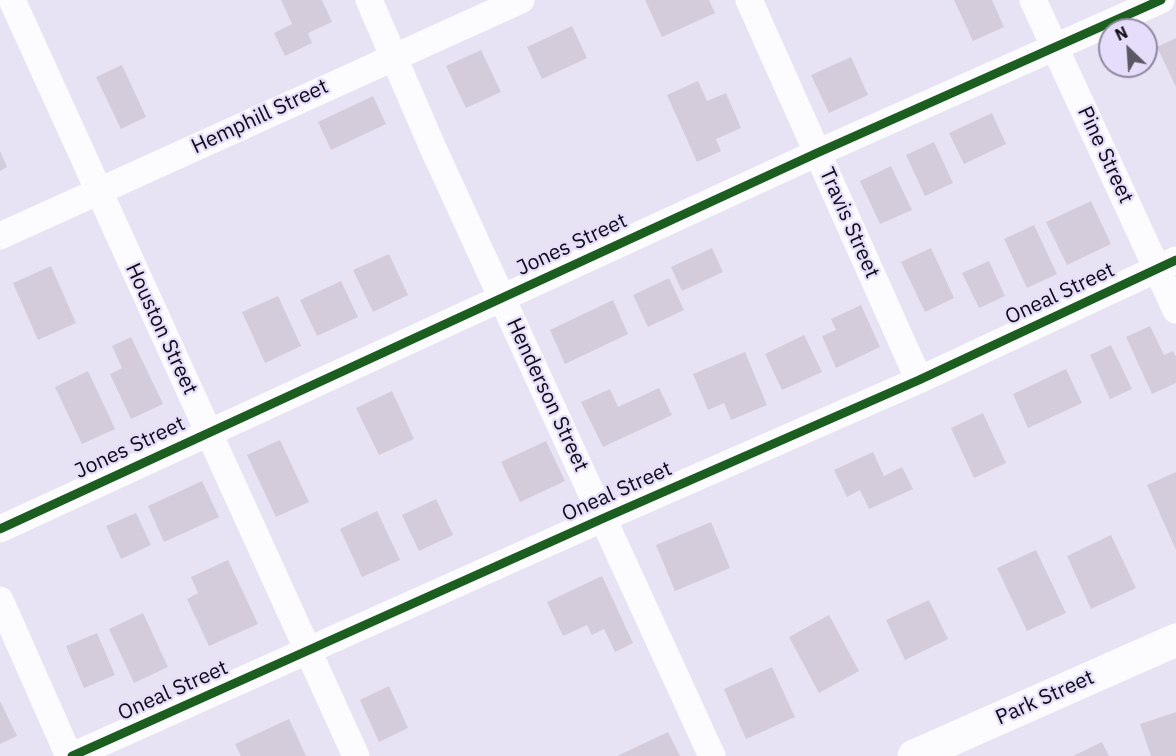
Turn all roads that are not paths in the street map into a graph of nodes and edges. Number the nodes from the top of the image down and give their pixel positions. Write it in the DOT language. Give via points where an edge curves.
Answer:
graph roads {
  1 [pos="12,0"];
  2 [pos="369,0"];
  3 [pos="520,0"];
  4 [pos="749,0"];
  5 [pos="1033,0"];
  6 [pos="1161,0"];
  7 [pos="1054,46"];
  8 [pos="393,57"];
  9 [pos="817,153"];
  10 [pos="98,191"];
  11 [pos="0,236"];
  12 [pos="1167,264"];
  13 [pos="501,296"];
  14 [pos="1176,310"];
  15 [pos="919,380"];
  16 [pos="208,432"];
  17 [pos="604,518"];
  18 [pos="0,529"];
  19 [pos="0,600"];
  20 [pos="1176,640"];
  21 [pos="308,650"];
  22 [pos="932,752"];
  23 [pos="70,756"];
  24 [pos="356,756"];
  25 [pos="712,756"];
  1 -- 10 [label="street, Houston Street"];
  2 -- 8 [label="street, Henderson Street"];
  3 -- 8 [label="street, Hemphill Street"];
  4 -- 9 [label="street, Travis Street"];
  5 -- 7 [label="street, Pine Street"];
  6 -- 7 [label="street, Jones Street"];
  7 -- 9 [label="street, Jones Street"];
  7 -- 12 [label="street, Pine Street"];
  8 -- 10 [label="street, Hemphill Street"];
  8 -- 13 [label="street, Henderson Street"];
  9 -- 13 [label="street, Jones Street"];
  9 -- 15 [label="street, Travis Street"];
  10 -- 11 [label="street, Hemphill Street"];
  10 -- 16 [label="street, Houston Street"];
  12 -- 14 [label="street, Pine Street"];
  12 -- 15 [label="street, Oneal Street"];
  13 -- 16 [label="street, Jones Street"];
  13 -- 17 [label="street, Henderson Street"];
  15 -- 17 [label="street, Oneal Street"];
  16 -- 18 [label="street, Jones Street"];
  16 -- 21 [label="street, Houston Street"];
  17 -- 21 [label="street, Oneal Street"];
  17 -- 25 [label="street, Henderson Street"];
  19 -- 23 [label="street"];
  20 -- 22 [label="main road, Park Street"];
  21 -- 23 [label="street, Oneal Street"];
  21 -- 24 [label="street, Houston Street"];
}
